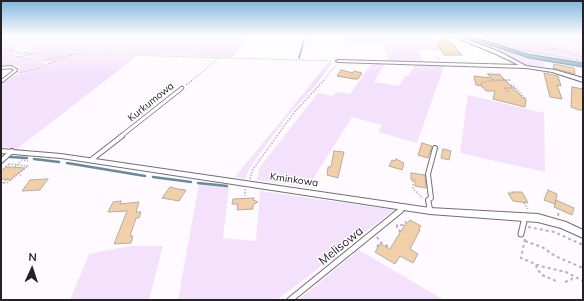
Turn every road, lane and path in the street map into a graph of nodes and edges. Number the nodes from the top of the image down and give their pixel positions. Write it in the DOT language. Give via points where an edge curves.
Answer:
graph roads {
  1 [pos="490,50"];
  2 [pos="522,50"];
  3 [pos="561,50"];
  4 [pos="1,51"];
  5 [pos="21,51"];
  6 [pos="36,52"];
  7 [pos="74,53"];
  8 [pos="69,55"];
  9 [pos="12,56"];
  10 [pos="23,57"];
  11 [pos="220,57"];
  12 [pos="583,57"];
  13 [pos="43,61"];
  14 [pos="338,61"];
  15 [pos="583,61"];
  16 [pos="1,62"];
  17 [pos="49,64"];
  18 [pos="526,67"];
  19 [pos="1,68"];
  20 [pos="15,74"];
  21 [pos="510,80"];
  22 [pos="583,80"];
  23 [pos="1,81"];
  24 [pos="495,81"];
  25 [pos="504,81"];
  26 [pos="511,85"];
  27 [pos="182,88"];
  28 [pos="483,88"];
  29 [pos="516,88"];
  30 [pos="506,91"];
  31 [pos="526,100"];
  32 [pos="436,148"];
  33 [pos="1,150"];
  34 [pos="12,151"];
  35 [pos="91,160"];
  36 [pos="1,161"];
  37 [pos="28,161"];
  38 [pos="17,165"];
  39 [pos="15,167"];
  40 [pos="1,171"];
  41 [pos="8,178"];
  42 [pos="413,181"];
  43 [pos="2,183"];
  44 [pos="248,185"];
  45 [pos="401,207"];
  46 [pos="427,211"];
  47 [pos="525,217"];
  48 [pos="406,221"];
  49 [pos="399,232"];
  50 [pos="374,233"];
  51 [pos="521,234"];
  52 [pos="583,234"];
  53 [pos="525,241"];
  54 [pos="380,242"];
  55 [pos="583,246"];
  56 [pos="377,247"];
  57 [pos="389,247"];
  58 [pos="536,265"];
  59 [pos="583,268"];
  60 [pos="574,276"];
  61 [pos="583,281"];
  62 [pos="556,282"];
  63 [pos="565,282"];
  64 [pos="290,300"];
  1 -- 18 [label="street"];
  2 -- 15 [label="path"];
  3 -- 12 [label="path"];
  4 -- 5 [label="path"];
  5 -- 6 [label="path"];
  5 -- 9 [label="path"];
  6 -- 7 [label="path"];
  6 -- 10 [label="path"];
  7 -- 8 [label="path"];
  7 -- 11 [label="path"];
  8 -- 13 [label="path"];
  8 -- 17 [label="path"];
  9 -- 10 [label="path"];
  9 -- 16 [label="path"];
  10 -- 13 [label="path"];
  10 -- 16 [label="path"];
  11 -- 14 [label="path"];
  11 -- 27 [label="path, Kurkumowa"];
  13 -- 17 [label="path"];
  14 -- 18 [label="street"];
  14 -- 44 [label="path" via="293,114 257,163"];
  17 -- 20 [label="path"];
  18 -- 22 [label="street" via="553,71"];
  19 -- 23 [label="lane" via="11,67 16,70"];
  21 -- 25 [label="path"];
  24 -- 25 [label="path"];
  24 -- 25 [label="path" via="487,74 500,74"];
  24 -- 28 [label="path" via="481,83"];
  26 -- 29 [label="path"];
  27 -- 35 [label="lane, Kurkumowa"];
  29 -- 30 [label="path" via="505,88"];
  29 -- 31 [label="path"];
  32 -- 46 [label="lane" via="428,174 431,198 428,200"];
  33 -- 34 [label="street, Kminkowa"];
  34 -- 35 [label="street, Kminkowa"];
  34 -- 36 [label="lane"];
  35 -- 44 [label="street, Kminkowa"];
  37 -- 38 [label="path" via="22,160"];
  38 -- 39 [label="path"];
  38 -- 40 [label="path" via="9,164"];
  38 -- 43 [label="path" via="28,166 20,175 7,183"];
  41 -- 43 [label="path"];
  42 -- 46 [label="path" via="413,190 423,196"];
  44 -- 45 [label="street, Kminkowa"];
  45 -- 46 [label="street, Kminkowa"];
  45 -- 50 [label="lane, Melisowa" via="401,210"];
  46 -- 47 [label="street, Kminkowa"];
  47 -- 51 [label="lane"];
  47 -- 52 [label="street, Kminkowa" via="550,221"];
  48 -- 49 [label="path" via="403,225 397,225"];
  50 -- 54 [label="path"];
  50 -- 64 [label="lane, Melisowa"];
  53 -- 55 [label="path" via="528,227 554,232"];
  53 -- 58 [label="path" via="521,258"];
  53 -- 59 [label="path"];
  54 -- 56 [label="path"];
  54 -- 57 [label="path"];
  58 -- 60 [label="path" via="562,270"];
  58 -- 62 [label="path" via="542,275"];
  60 -- 61 [label="path"];
  60 -- 63 [label="path"];
}
